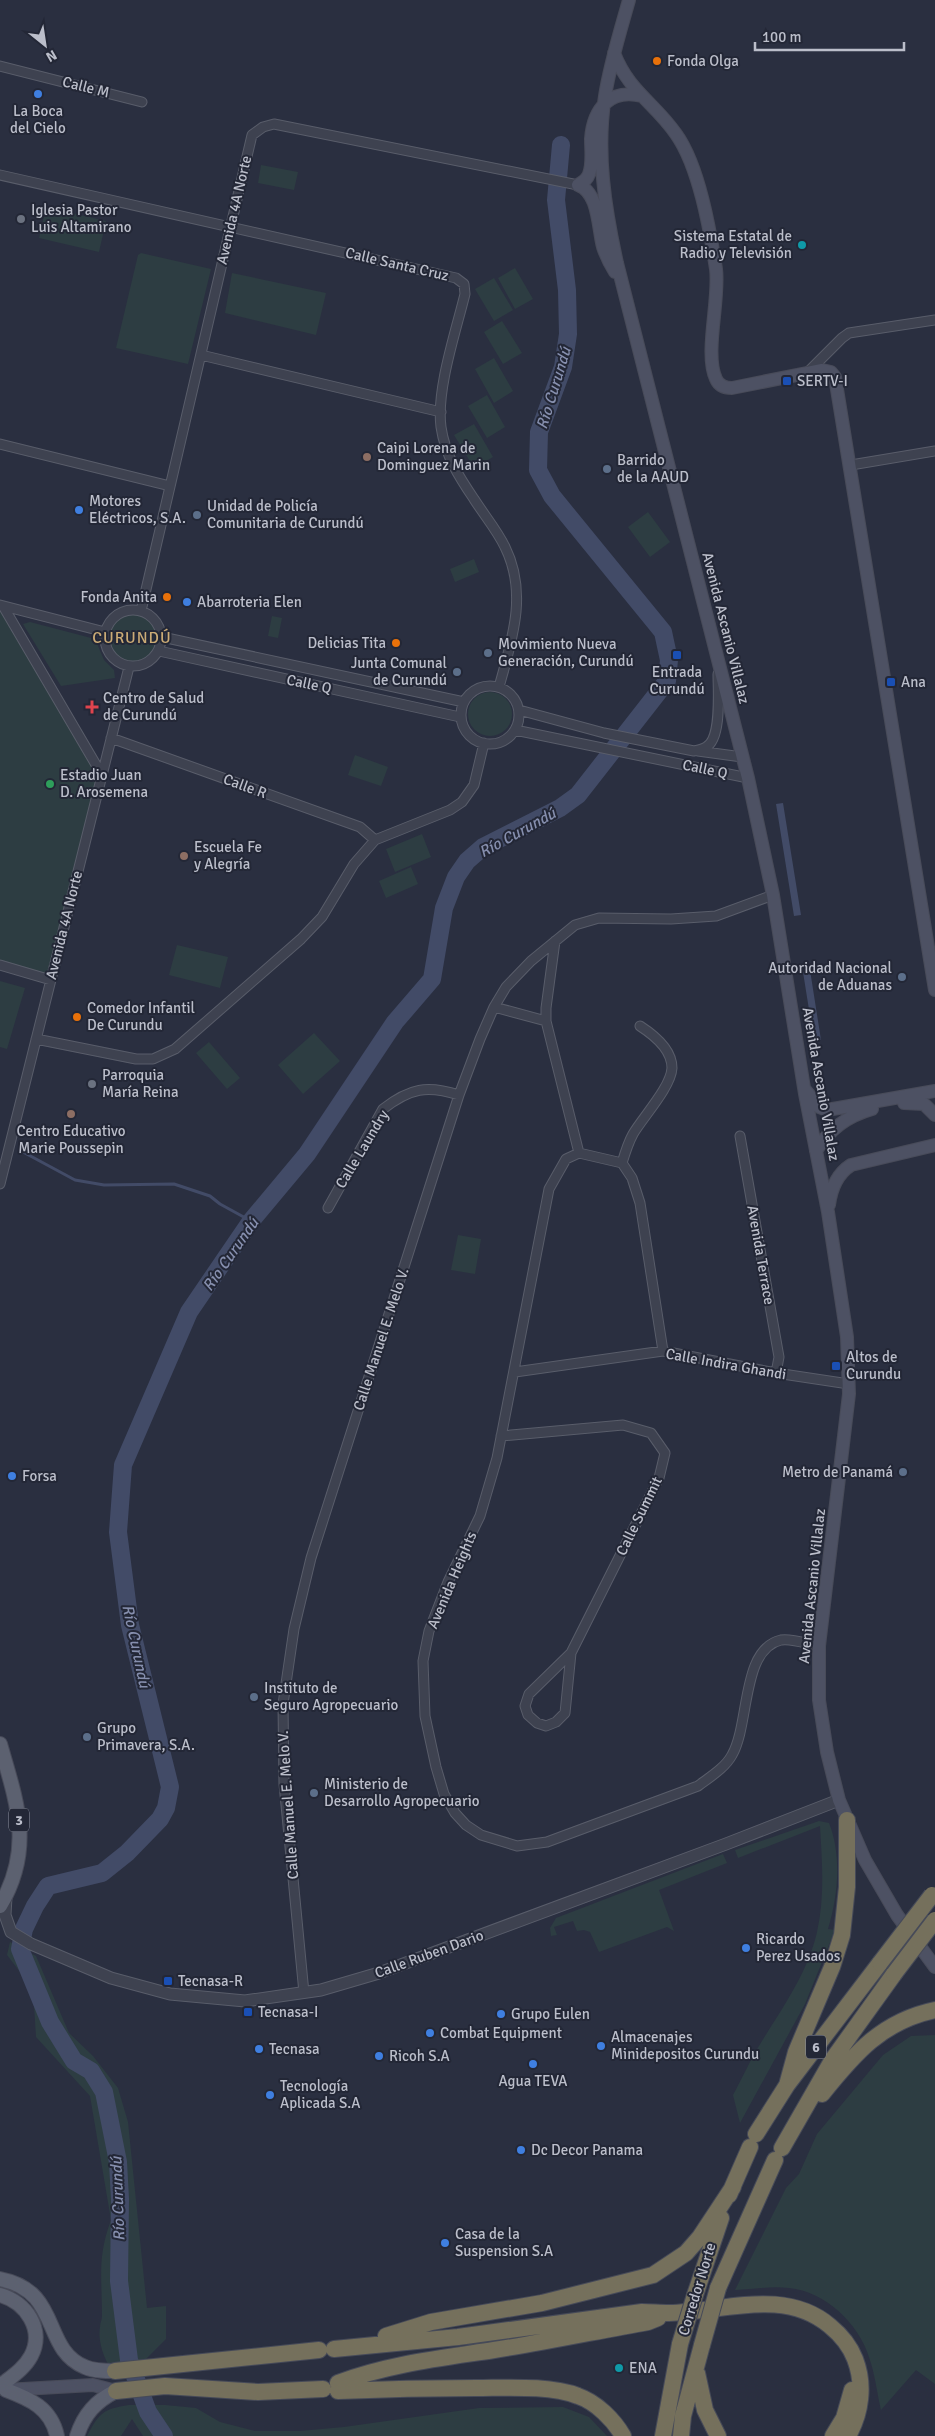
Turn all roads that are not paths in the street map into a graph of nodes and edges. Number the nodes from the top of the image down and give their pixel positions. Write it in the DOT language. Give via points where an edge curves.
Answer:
graph roads {
  1 [pos="629,0"];
  2 [pos="614,53"];
  3 [pos="0,66"];
  4 [pos="642,96"];
  5 [pos="142,102"];
  6 [pos="604,106"];
  7 [pos="0,175"];
  8 [pos="575,184"];
  9 [pos="230,227"];
  10 [pos="623,286"];
  11 [pos="935,320"];
  12 [pos="200,355"];
  13 [pos="808,372"];
  14 [pos="441,412"];
  15 [pos="0,444"];
  16 [pos="935,451"];
  17 [pos="851,465"];
  18 [pos="170,486"];
  19 [pos="2,605"];
  20 [pos="141,611"];
  21 [pos="105,632"];
  22 [pos="162,637"];
  23 [pos="159,651"];
  24 [pos="129,666"];
  25 [pos="718,666"];
  26 [pos="499,687"];
  27 [pos="464,702"];
  28 [pos="519,710"];
  29 [pos="460,717"];
  30 [pos="515,730"];
  31 [pos="111,738"];
  32 [pos="484,744"];
  33 [pos="694,750"];
  34 [pos="742,757"];
  35 [pos="102,775"];
  36 [pos="748,778"];
  37 [pos="375,840"];
  38 [pos="773,895"];
  39 [pos="555,941"];
  40 [pos="0,965"];
  41 [pos="51,980"];
  42 [pos="935,990"];
  43 [pos="494,1007"];
  44 [pos="546,1021"];
  45 [pos="640,1026"];
  46 [pos="36,1039"];
  47 [pos="805,1089"];
  48 [pos="935,1091"];
  49 [pos="459,1096"];
  50 [pos="935,1115"];
  51 [pos="935,1133"];
  52 [pos="740,1136"];
  53 [pos="935,1145"];
  54 [pos="915,1150"];
  55 [pos="816,1151"];
  56 [pos="579,1153"];
  57 [pos="622,1163"];
  58 [pos="0,1184"];
  59 [pos="328,1208"];
  60 [pos="828,1212"];
  61 [pos="663,1351"];
  62 [pos="514,1372"];
  63 [pos="776,1374"];
  64 [pos="849,1384"];
  65 [pos="501,1436"];
  66 [pos="819,1646"];
  67 [pos="570,1653"];
  68 [pos="0,1744"];
  69 [pos="839,1800"];
  70 [pos="846,1820"];
  71 [pos="933,1892"];
  72 [pos="3,1902"];
  73 [pos="935,1920"];
  74 [pos="8,1933"];
  75 [pos="935,1967"];
  76 [pos="304,1994"];
  77 [pos="935,2010"];
  78 [pos="787,2085"];
  79 [pos="795,2126"];
  80 [pos="733,2187"];
  81 [pos="0,2279"];
  82 [pos="0,2295"];
  83 [pos="669,2313"];
  84 [pos="355,2346"];
  85 [pos="855,2358"];
  86 [pos="696,2369"];
  87 [pos="117,2371"];
  88 [pos="93,2385"];
  89 [pos="333,2387"];
  90 [pos="2,2388"];
  91 [pos="118,2391"];
  92 [pos="57,2436"];
  93 [pos="77,2436"];
  94 [pos="623,2436"];
  95 [pos="663,2436"];
  96 [pos="681,2436"];
  97 [pos="718,2436"];
  98 [pos="832,2436"];
  99 [pos="848,2436"];
  1 -- 2 [label="main road, Avenida Ascanio Villalaz"];
  2 -- 4 [label="main road" via="626,78"];
  2 -- 6 [label="main road, Avenida Ascanio Villalaz"];
  3 -- 5 [label="street, Calle M"];
  4 -- 6 [label="main road" via="618,94"];
  4 -- 13 [label="main road" via="677,135 695,175 716,271 713,354 716,380 724,387 732,388"];
  6 -- 8 [label="main road" via="593,128 589,176"];
  6 -- 10 [label="main road, Avenida Ascanio Villalaz" via="602,149 606,206"];
  7 -- 9 [label="street, Calle Santa Cruz"];
  8 -- 9 [label="street, Avenida 4A Norte" via="274,124 252,135"];
  8 -- 10 [label="main road" via="591,197 605,252"];
  9 -- 12 [label="street, Avenida 4A Norte"];
  9 -- 14 [label="street, Calle Santa Cruz" via="456,278 464,284 465,294 440,403"];
  10 -- 25 [label="main road, Avenida Ascanio Villalaz"];
  11 -- 13 [label="street" via="849,333"];
  12 -- 14 [label="street"];
  12 -- 18 [label="street, Avenida 4A Norte"];
  13 -- 17 [label="main road" via="822,370 831,372 835,377"];
  14 -- 26 [label="street, Calle Santa Cruz" via="441,428 452,465 505,546 517,589 517,617"];
  15 -- 18 [label="street"];
  16 -- 17 [label="street"];
  17 -- 42 [label="main road"];
  18 -- 20 [label="street, Avenida 4A Norte"];
  19 -- 21 [label="street"];
  19 -- 35 [label="street"];
  20 -- 21 [label="street" via="119,614 107,625"];
  20 -- 22 [label="street" via="155,620"];
  21 -- 24 [label="street" via="108,653 116,661"];
  22 -- 23 [label="street"];
  22 -- 27 [label="street, Calle Q"];
  23 -- 24 [label="street" via="148,663"];
  23 -- 29 [label="street, Calle Q"];
  24 -- 31 [label="street, Avenida 4A Norte"];
  25 -- 33 [label="street, Calle Q" via="718,724 707,747"];
  25 -- 34 [label="main road, Avenida Ascanio Villalaz"];
  26 -- 27 [label="street" via="491,685 475,690"];
  26 -- 28 [label="street" via="510,694"];
  27 -- 29 [label="street"];
  28 -- 30 [label="street"];
  28 -- 33 [label="street, Calle Q" via="604,733"];
  29 -- 32 [label="street" via="465,731"];
  30 -- 32 [label="street" via="502,742"];
  30 -- 36 [label="street, Calle Q"];
  31 -- 35 [label="street, Avenida 4A Norte"];
  31 -- 37 [label="street, Calle R" via="360,827"];
  32 -- 37 [label="street" via="474,784 462,802 450,810"];
  33 -- 34 [label="street"];
  34 -- 36 [label="main road, Avenida Ascanio Villalaz"];
  35 -- 41 [label="street, Avenida 4A Norte"];
  36 -- 38 [label="main road, Avenida Ascanio Villalaz"];
  37 -- 46 [label="street" via="354,864 325,914 301,939 175,1049 153,1059 136,1059"];
  38 -- 39 [label="street, Calle Manuel E. Melo V." via="716,916 599,918 575,925"];
  38 -- 47 [label="main road, Avenida Ascanio Villalaz"];
  39 -- 43 [label="street, Calle Manuel E. Melo V." via="530,961 506,987"];
  39 -- 44 [label="street"];
  40 -- 41 [label="street"];
  41 -- 46 [label="street, Avenida 4A Norte"];
  43 -- 44 [label="street"];
  43 -- 49 [label="street, Calle Manuel E. Melo V."];
  44 -- 56 [label="street"];
  45 -- 57 [label="street" via="667,1051 672,1068 667,1083 632,1136"];
  46 -- 58 [label="street, Avenida 4A Norte"];
  47 -- 48 [label="main road" via="819,1107 827,1110"];
  47 -- 55 [label="main road, Avenida Ascanio Villalaz"];
  49 -- 59 [label="street, Calle Laundry" via="440,1089 414,1091 383,1109"];
  49 -- 76 [label="street, Calle Manuel E. Melo V." via="311,1558 294,1629 283,1704 284,1784"];
  50 -- 55 [label="main road" via="927,1105 914,1102 868,1110 831,1130"];
  51 -- 54 [label="main road"];
  52 -- 63 [label="street, Avenida Terrace" via="779,1357"];
  53 -- 54 [label="main road, Avenida Ascanio Villalaz"];
  54 -- 60 [label="main road, Avenida Ascanio Villalaz" via="847,1168 834,1186"];
  55 -- 60 [label="main road, Avenida Ascanio Villalaz"];
  56 -- 57 [label="street"];
  56 -- 62 [label="street, Avenida Heights" via="566,1159 549,1189"];
  57 -- 61 [label="street" via="632,1178 640,1203"];
  60 -- 64 [label="main road, Avenida Ascanio Villalaz" via="847,1337"];
  61 -- 62 [label="street, Calle Indira Ghandi"];
  61 -- 63 [label="street, Calle Indira Ghandi"];
  62 -- 65 [label="street, Avenida Heights"];
  63 -- 64 [label="street, Calle Indira Ghandi"];
  64 -- 66 [label="main road, Avenida Ascanio Villalaz"];
  65 -- 66 [label="street, Avenida Heights" via="480,1516 448,1582 429,1631 423,1661 425,1716 444,1794 455,1813 481,1835 517,1846 547,1842 698,1786 732,1756 742,1733 752,1669 766,1647 782,1639"];
  65 -- 67 [label="street, Calle Summit" via="623,1425 651,1433 665,1453 659,1478"];
  66 -- 69 [label="main road, Avenida Ascanio Villalaz" via="819,1700"];
  67 -- 67 [label="street" via="529,1694 525,1706 528,1715 537,1723 546,1726 564,1714"];
  68 -- 72 [label="main road, 3" via="18,1805 21,1842"];
  69 -- 70 [label="main road, Avenida Ascanio Villalaz"];
  69 -- 76 [label="street, Calle Ruben Dario" via="379,1973"];
  70 -- 75 [label="main road, Avenida Ascanio Villalaz" via="897,1916"];
  70 -- 78 [label="highway" via="847,1888 842,1935 827,1980 796,2052"];
  71 -- 78 [label="highway, Corredor Norte / 6, bridge"];
  72 -- 74 [label="street, Calle Ruben Dario"];
  73 -- 79 [label="highway, Corredor Norte / 6, bridge" via="833,2059"];
  74 -- 76 [label="street, Calle Ruben Dario" via="111,1978 170,1994 245,2001"];
  77 -- 79 [label="highway" via="894,2025 870,2040"];
  78 -- 80 [label="highway, Corredor Norte / 6" via="753,2140"];
  79 -- 86 [label="highway, Corredor Norte / 6, bridge" via="718,2288"];
  80 -- 84 [label="highway" via="700,2237 668,2267 653,2275 542,2303 430,2322"];
  80 -- 95 [label="highway, Corredor Norte / 6, bridge" via="680,2344"];
  81 -- 87 [label="main road" via="17,2284 36,2296 61,2347 71,2359 88,2368"];
  82 -- 90 [label="main road" via="10,2298 31,2318 35,2339 28,2361"];
  83 -- 84 [label="highway" via="642,2312"];
  83 -- 85 [label="highway" via="763,2303 796,2308 832,2327"];
  83 -- 89 [label="highway" via="648,2322 406,2364 356,2376"];
  84 -- 87 [label="highway"];
  85 -- 98 [label="highway" via="848,2407"];
  85 -- 99 [label="highway" via="861,2386 858,2414"];
  86 -- 96 [label="highway, Corredor Norte / 6"];
  86 -- 97 [label="highway" via="705,2410"];
  87 -- 88 [label="main road"];
  88 -- 90 [label="main road"];
  88 -- 91 [label="main road"];
  89 -- 91 [label="highway" via="258,2392 165,2386"];
  89 -- 94 [label="highway" via="500,2388 579,2396 598,2408"];
  90 -- 92 [label="main road" via="42,2408 52,2420"];
  91 -- 93 [label="main road" via="105,2396 94,2406"];
}
